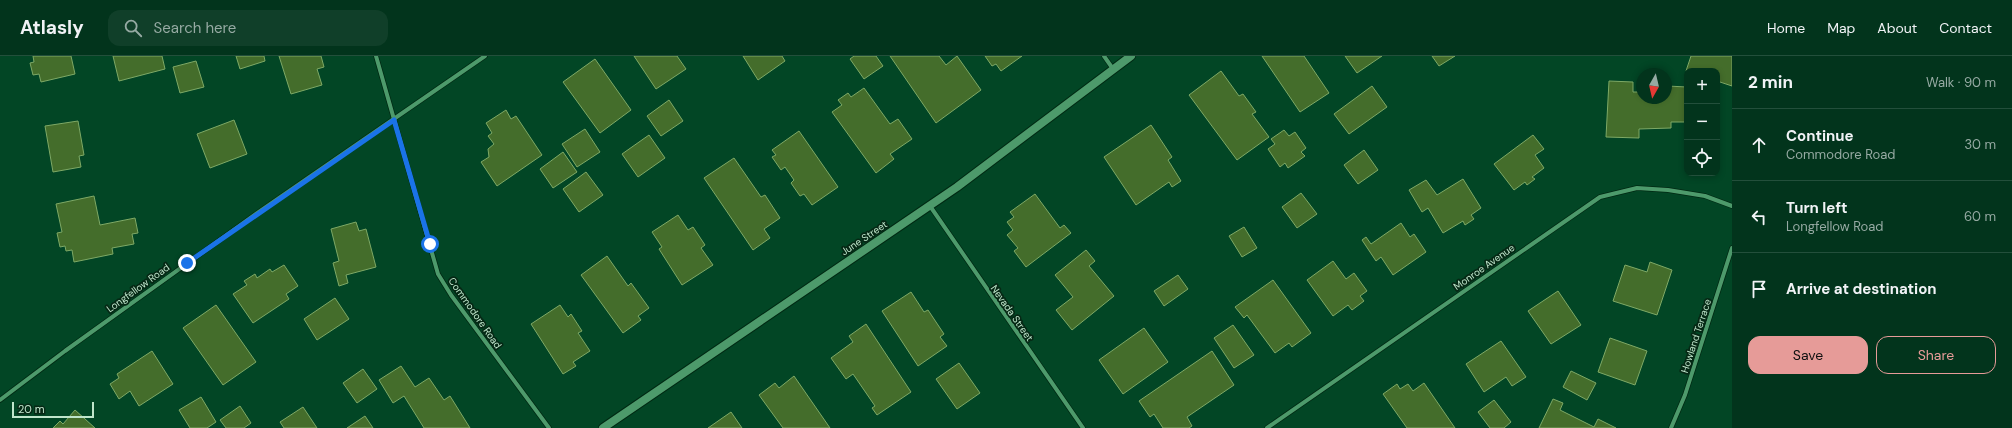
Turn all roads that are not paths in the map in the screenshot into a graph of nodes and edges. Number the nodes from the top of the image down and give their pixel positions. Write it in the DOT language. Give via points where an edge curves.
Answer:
graph roads {
  1 [pos="376,56"];
  2 [pos="485,56"];
  3 [pos="1104,56"];
  4 [pos="1131,56"];
  5 [pos="1113,69"];
  6 [pos="394,120"];
  7 [pos="929,205"];
  8 [pos="1732,206"];
  9 [pos="1732,248"];
  10 [pos="0,400"];
  11 [pos="549,428"];
  12 [pos="603,428"];
  13 [pos="1083,428"];
  14 [pos="1267,428"];
  15 [pos="1671,428"];
  1 -- 6 [label="street, Commodore Road"];
  2 -- 6 [label="street, Longfellow Road"];
  3 -- 5 [label="street"];
  4 -- 5 [label="street, June Street"];
  5 -- 7 [label="street, June Street"];
  6 -- 10 [label="street, Longfellow Road" via="233,230"];
  6 -- 11 [label="street, Commodore Road" via="438,274"];
  7 -- 12 [label="street, June Street"];
  7 -- 13 [label="street, Nevada Street"];
  8 -- 14 [label="street, Monroe Avenue" via="1705,196 1668,190 1637,188 1600,197"];
  9 -- 15 [label="street, Howland Terrace" via="1685,395"];
}
